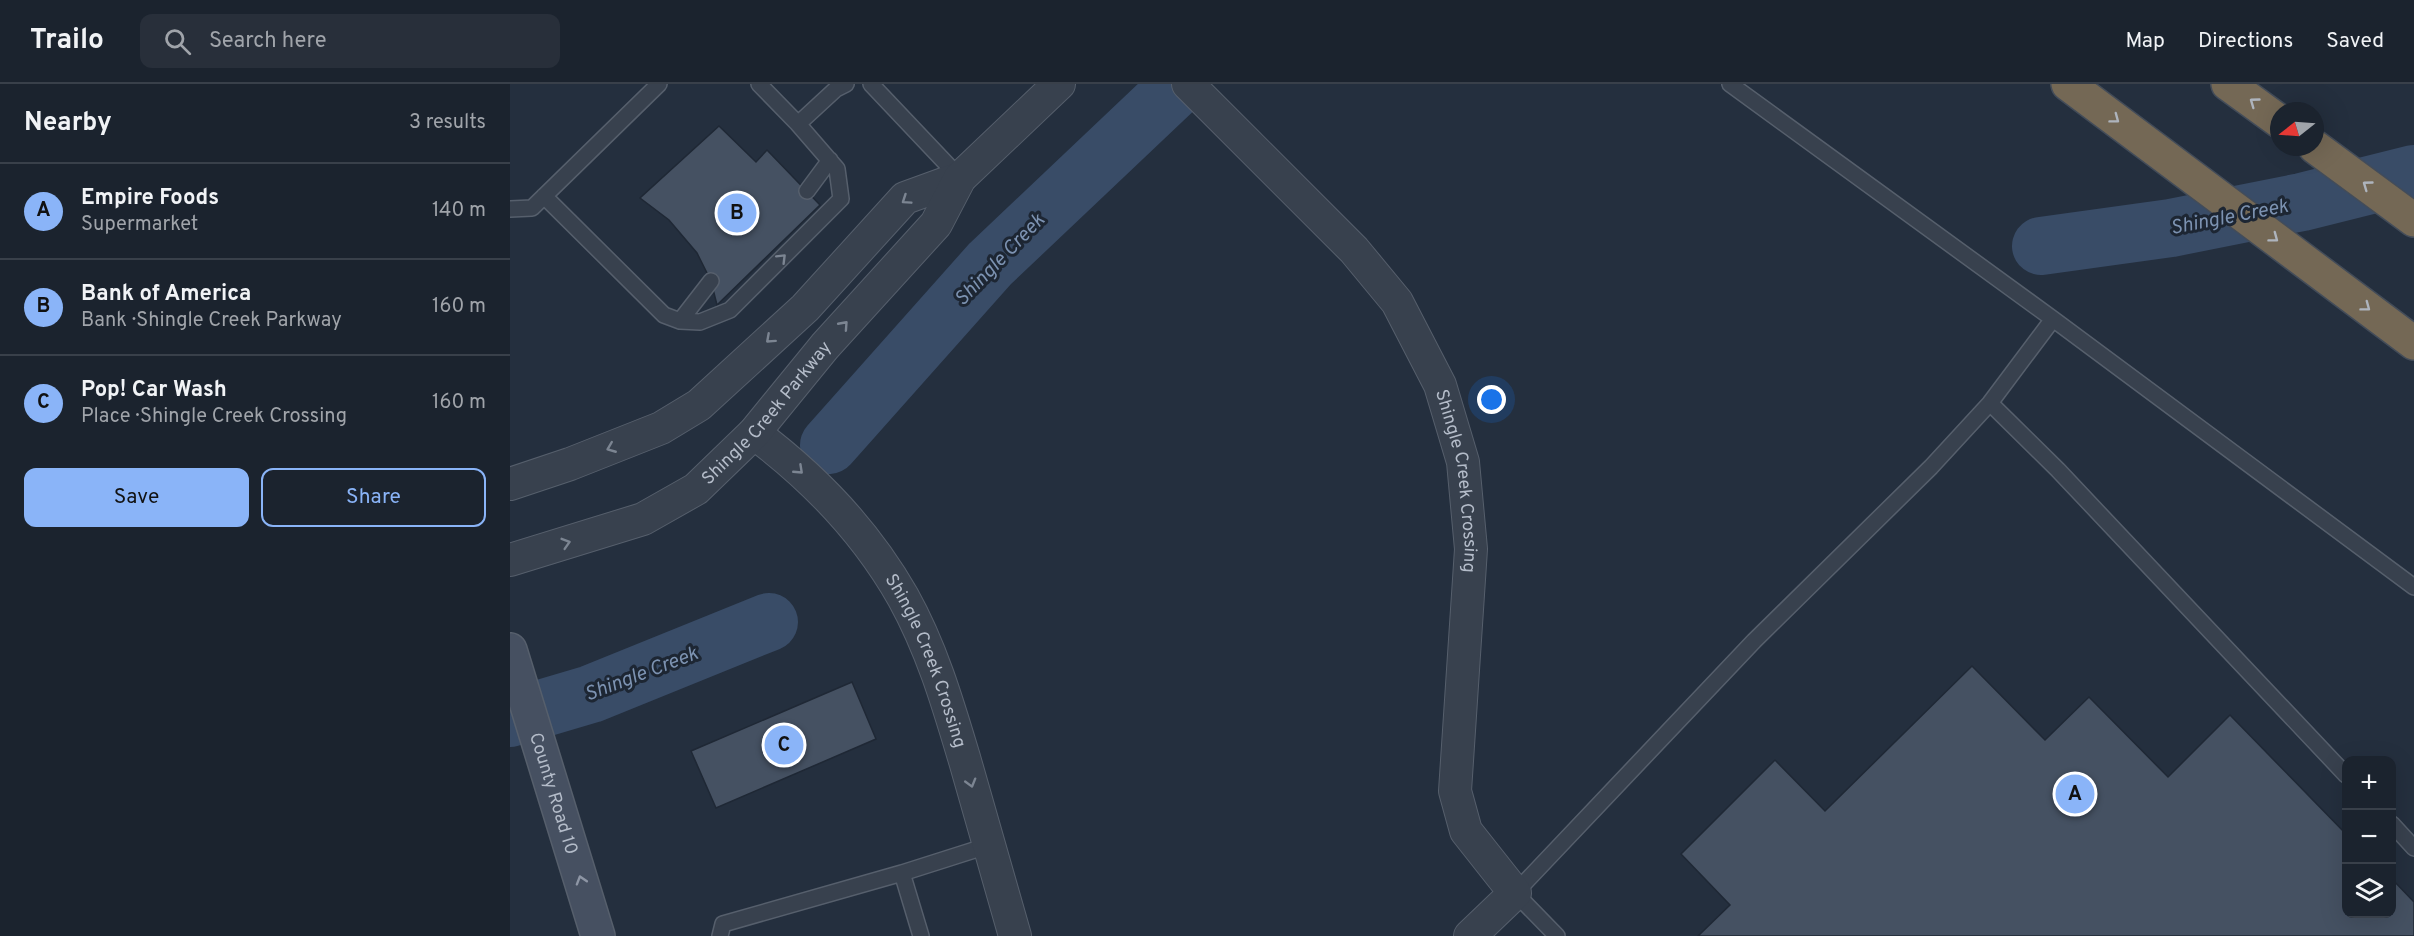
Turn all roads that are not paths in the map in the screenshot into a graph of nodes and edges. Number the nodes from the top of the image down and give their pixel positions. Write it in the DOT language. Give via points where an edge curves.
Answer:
graph roads {
  1 [pos="659,84"];
  2 [pos="759,84"];
  3 [pos="846,84"];
  4 [pos="871,84"];
  5 [pos="1059,84"];
  6 [pos="1730,84"];
  7 [pos="2068,84"];
  8 [pos="2228,84"];
  9 [pos="1191,88"];
  10 [pos="2270,114"];
  11 [pos="798,124"];
  12 [pos="2324,154"];
  13 [pos="830,160"];
  14 [pos="960,178"];
  15 [pos="807,191"];
  16 [pos="544,196"];
  17 [pos="510,209"];
  18 [pos="2414,220"];
  19 [pos="711,281"];
  20 [pos="2053,319"];
  21 [pos="680,321"];
  22 [pos="2414,343"];
  23 [pos="1990,403"];
  24 [pos="754,433"];
  25 [pos="510,484"];
  26 [pos="510,560"];
  27 [pos="2414,587"];
  28 [pos="513,661"];
  29 [pos="2342,771"];
  30 [pos="2396,829"];
  31 [pos="990,845"];
  32 [pos="2414,848"];
  33 [pos="902,873"];
  34 [pos="1515,893"];
  35 [pos="598,936"];
  36 [pos="720,936"];
  37 [pos="921,936"];
  38 [pos="1015,936"];
  39 [pos="1470,936"];
  40 [pos="1557,936"];
  1 -- 16 [label="lane"];
  2 -- 11 [label="lane"];
  3 -- 11 [label="lane"];
  4 -- 14 [label="lane"];
  5 -- 14 [label="street"];
  6 -- 20 [label="lane"];
  7 -- 22 [label="highway, one-way"];
  10 -- 8 [label="highway, one-way"];
  9 -- 34 [label="street, Shingle Creek Crossing" via="1361,259 1397,302 1440,385 1463,462 1471,549 1455,791 1466,831"];
  11 -- 13 [label="lane"];
  18 -- 12 [label="highway, one-way"];
  13 -- 15 [label="lane"];
  21 -- 13 [label="lane, one-way" via="700,322 730,310 841,199 837,169"];
  24 -- 14 [label="street, Shingle Creek Parkway, one-way" via="825,346 936,224"];
  14 -- 25 [label="street, one-way" via="905,198 805,308 699,405 661,428"];
  16 -- 17 [label="lane" via="532,208"];
  16 -- 21 [label="lane" via="664,315"];
  19 -- 21 [label="lane"];
  20 -- 23 [label="lane"];
  20 -- 27 [label="lane"];
  23 -- 29 [label="lane"];
  23 -- 34 [label="lane" via="1931,467 1754,641"];
  26 -- 24 [label="street, Shingle Creek Parkway, one-way" via="643,519 696,489"];
  24 -- 31 [label="street, Shingle Creek Crossing, one-way" via="813,483 843,515 902,595 940,675"];
  35 -- 28 [label="main road, County Road 10, one-way"];
  30 -- 32 [label="lane"];
  31 -- 33 [label="lane"];
  31 -- 38 [label="street, Shingle Creek Crossing"];
  33 -- 36 [label="lane" via="723,924"];
  33 -- 37 [label="lane"];
  34 -- 39 [label="street"];
  34 -- 40 [label="lane"];
}
